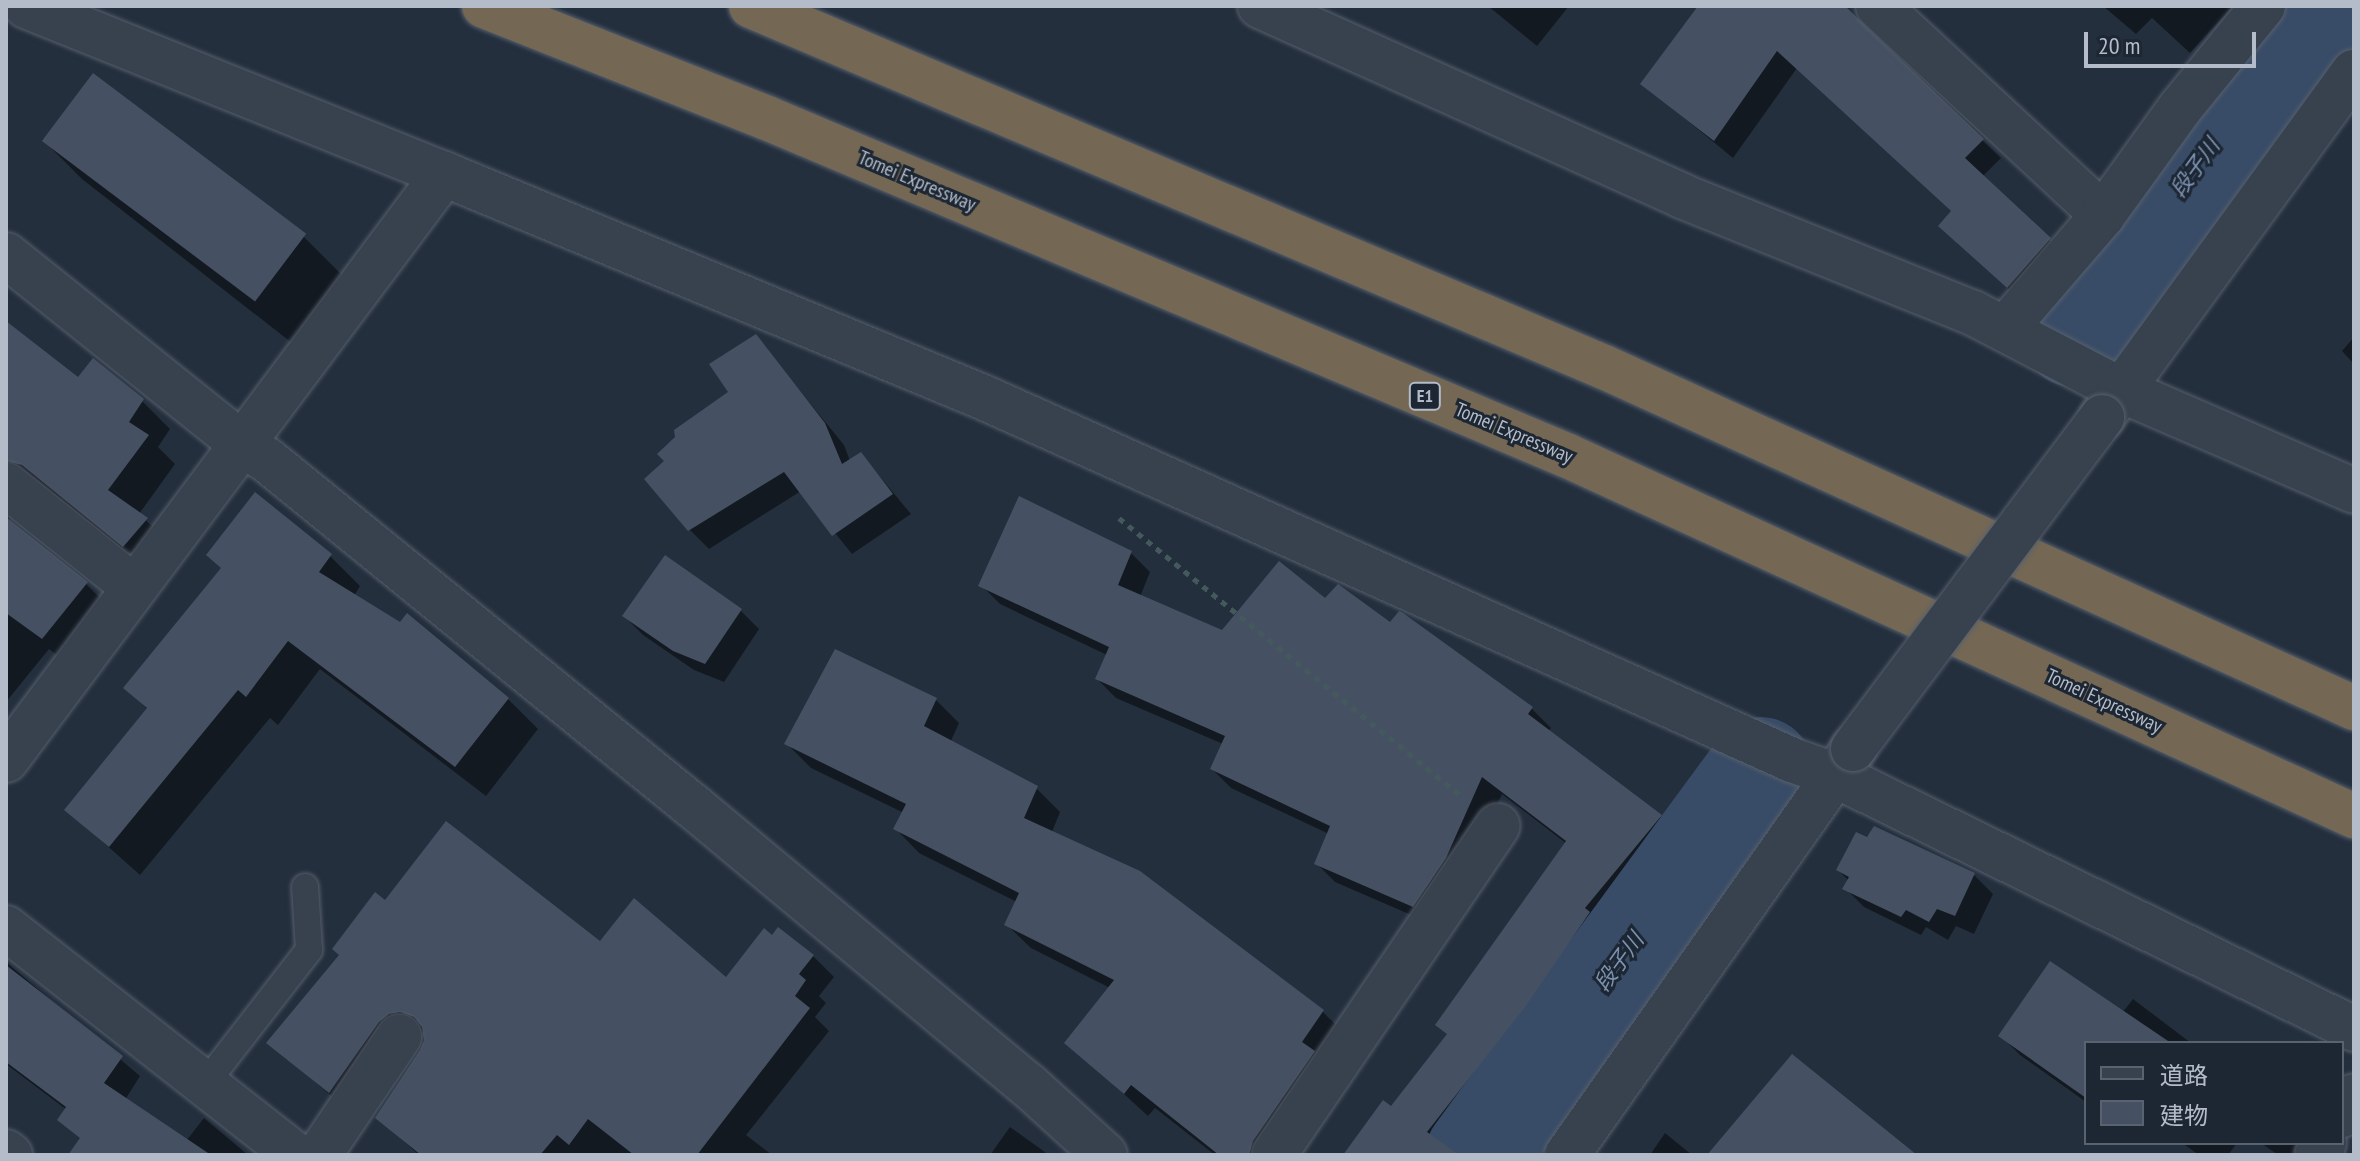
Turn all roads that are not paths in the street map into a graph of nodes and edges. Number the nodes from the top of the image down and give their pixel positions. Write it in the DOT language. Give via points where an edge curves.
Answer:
graph roads {
  1 [pos="26,6"];
  2 [pos="484,6"];
  3 [pos="751,6"];
  4 [pos="1260,6"];
  5 [pos="1878,6"];
  6 [pos="2263,6"];
  7 [pos="2353,75"];
  8 [pos="444,174"];
  9 [pos="2103,215"];
  10 [pos="6,255"];
  11 [pos="2014,334"];
  12 [pos="2111,404"];
  13 [pos="243,445"];
  14 [pos="6,485"];
  15 [pos="2354,491"];
  16 [pos="134,587"];
  17 [pos="2354,708"];
  18 [pos="6,760"];
  19 [pos="1845,762"];
  20 [pos="2354,816"];
  21 [pos="1498,826"];
  22 [pos="305,887"];
  23 [pos="6,928"];
  24 [pos="2354,1029"];
  25 [pos="399,1037"];
  26 [pos="205,1084"];
  27 [pos="295,1155"];
  28 [pos="319,1155"];
  29 [pos="1105,1155"];
  30 [pos="1274,1155"];
  31 [pos="1567,1155"];
  1 -- 8 [label="street"];
  2 -- 20 [label="highway, Tomei Expressway / E1" via="767,118 1568,456"];
  3 -- 17 [label="highway" via="1604,367"];
  4 -- 11 [label="street" via="1682,196"];
  5 -- 9 [label="street"];
  6 -- 9 [label="street"];
  7 -- 12 [label="street"];
  8 -- 13 [label="street"];
  8 -- 19 [label="street" via="985,398 1792,760"];
  9 -- 11 [label="street"];
  10 -- 13 [label="street"];
  11 -- 12 [label="street" via="2072,364"];
  12 -- 15 [label="street"];
  12 -- 19 [label="street, bridge"];
  13 -- 16 [label="street"];
  13 -- 29 [label="street" via="694,807"];
  14 -- 16 [label="street"];
  16 -- 18 [label="street"];
  19 -- 24 [label="street"];
  19 -- 31 [label="street"];
  21 -- 30 [label="street"];
  22 -- 26 [label="lane" via="309,950"];
  23 -- 26 [label="street"];
  25 -- 28 [label="street"];
  26 -- 27 [label="street"];
}
